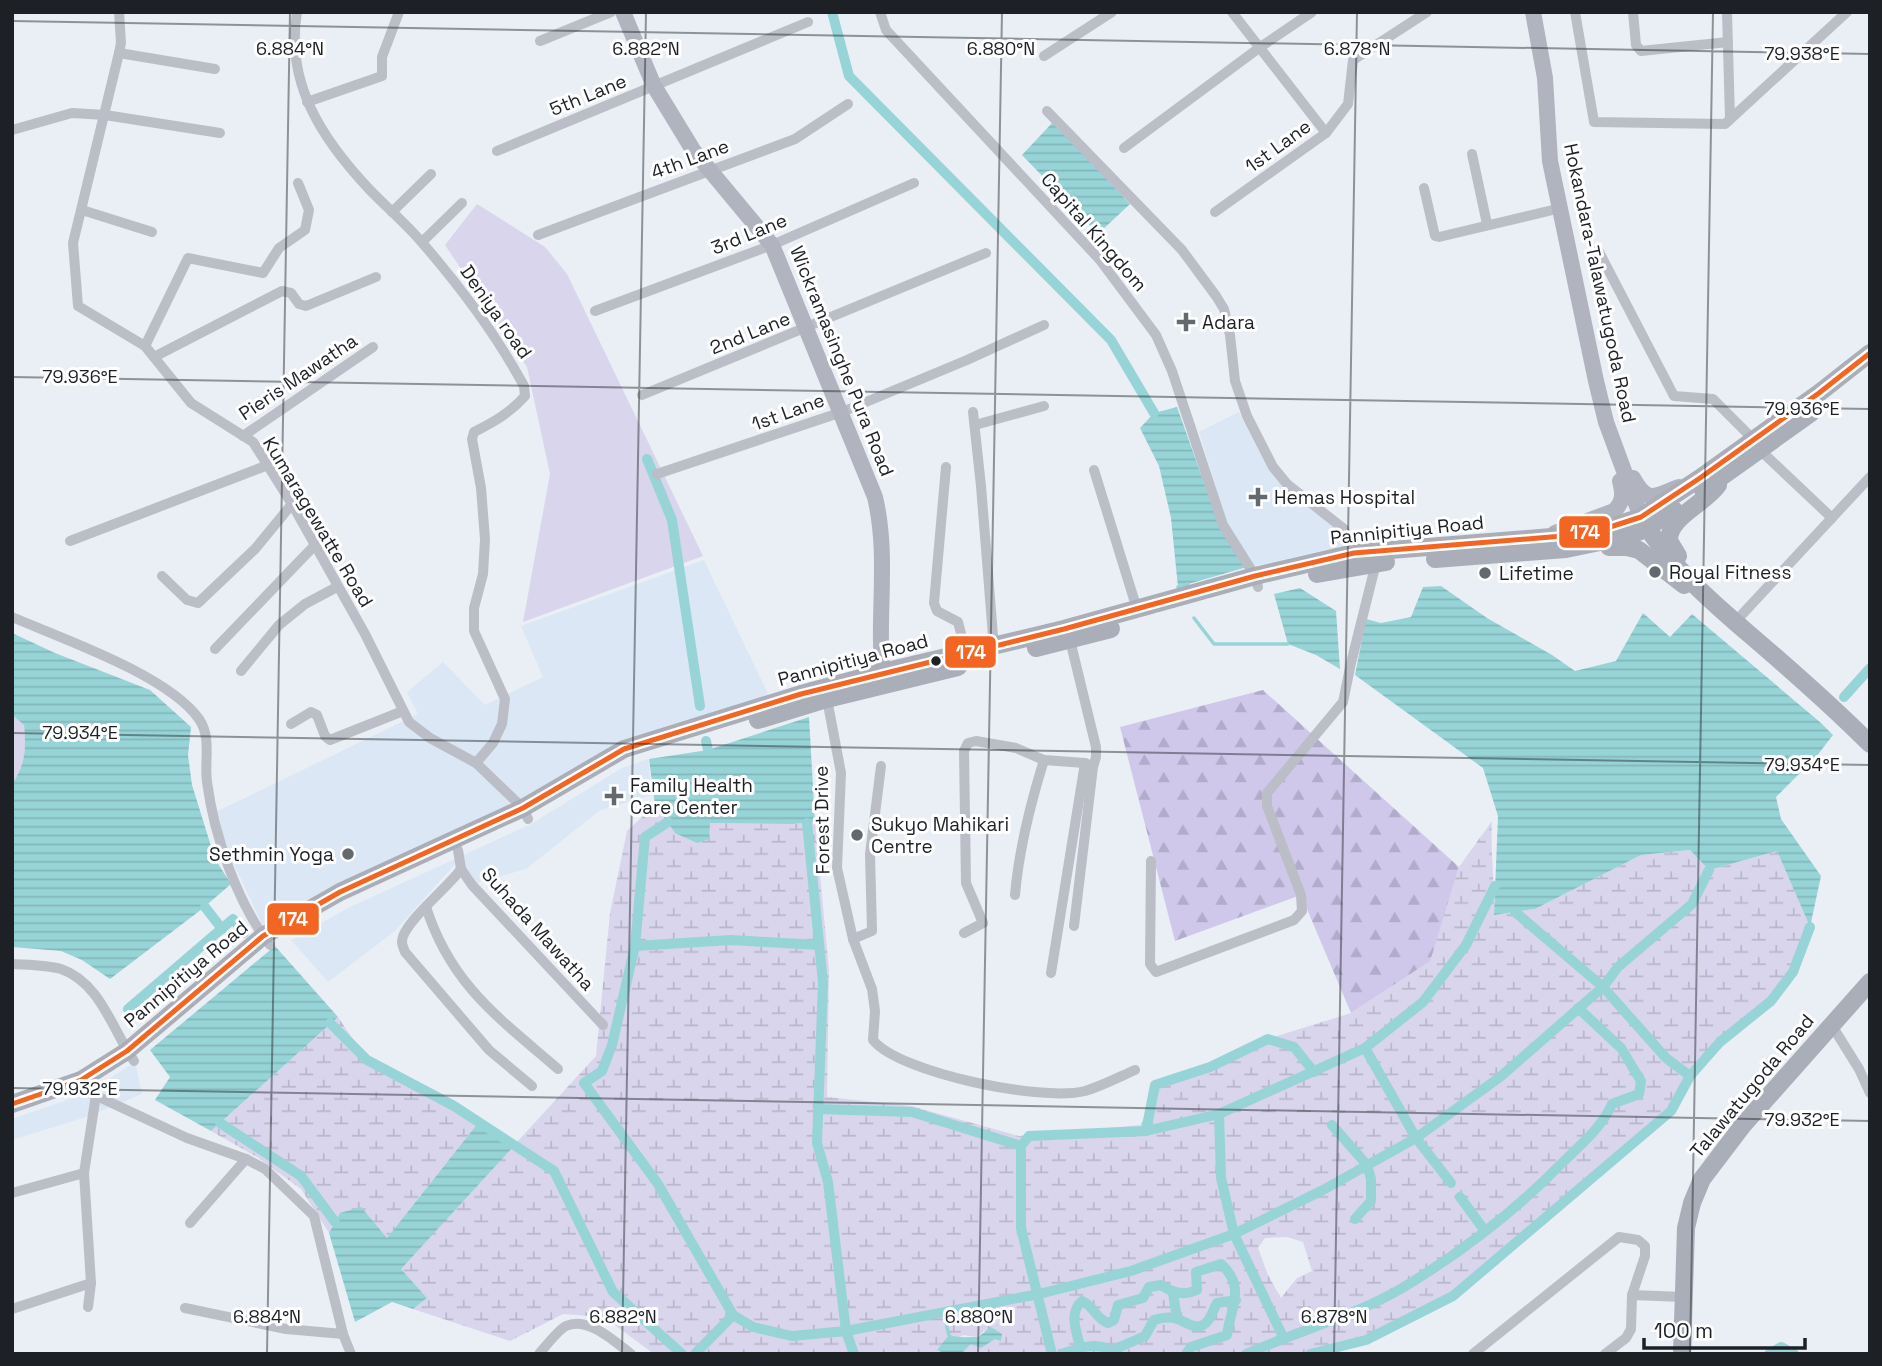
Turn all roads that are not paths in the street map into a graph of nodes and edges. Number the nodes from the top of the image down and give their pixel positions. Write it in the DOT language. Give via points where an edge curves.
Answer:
graph roads {
  1 [pos="119,12"];
  2 [pos="297,12"];
  3 [pos="399,12"];
  4 [pos="611,12"];
  5 [pos="623,12"];
  6 [pos="880,12"];
  7 [pos="1112,12"];
  8 [pos="1232,12"];
  9 [pos="1312,12"];
  10 [pos="1427,12"];
  11 [pos="1533,12"];
  12 [pos="1575,12"];
  13 [pos="1633,12"];
  14 [pos="1727,12"];
  15 [pos="1847,12"];
  16 [pos="808,22"];
  17 [pos="540,41"];
  18 [pos="1728,42"];
  19 [pos="1259,48"];
  20 [pos="119,53"];
  21 [pos="1044,56"];
  22 [pos="215,69"];
  23 [pos="654,86"];
  24 [pos="307,102"];
  25 [pos="848,104"];
  26 [pos="1047,111"];
  27 [pos="105,116"];
  28 [pos="1730,120"];
  29 [pos="12,130"];
  30 [pos="220,133"];
  31 [pos="1326,133"];
  32 [pos="1124,148"];
  33 [pos="497,152"];
  34 [pos="1472,154"];
  35 [pos="710,171"];
  36 [pos="431,174"];
  37 [pos="298,183"];
  38 [pos="914,183"];
  39 [pos="1424,188"];
  40 [pos="462,204"];
  41 [pos="1561,208"];
  42 [pos="82,210"];
  43 [pos="392,212"];
  44 [pos="1215,212"];
  45 [pos="1487,224"];
  46 [pos="152,232"];
  47 [pos="538,234"];
  48 [pos="422,242"];
  49 [pos="772,245"];
  50 [pos="1598,250"];
  51 [pos="986,253"];
  52 [pos="376,277"];
  53 [pos="595,311"];
  54 [pos="1044,325"];
  55 [pos="807,329"];
  56 [pos="145,346"];
  57 [pos="373,347"];
  58 [pos="1870,353"];
  59 [pos="154,357"];
  60 [pos="1870,368"];
  61 [pos="642,395"];
  62 [pos="1044,406"];
  63 [pos="842,412"];
  64 [pos="973,412"];
  65 [pos="975,425"];
  66 [pos="243,436"];
  67 [pos="1614,445"];
  68 [pos="1757,445"];
  69 [pos="268,465"];
  70 [pos="946,467"];
  71 [pos="1094,470"];
  72 [pos="657,474"];
  73 [pos="1726,474"];
  74 [pos="1870,477"];
  75 [pos="1700,478"];
  76 [pos="292,504"];
  77 [pos="1832,517"];
  78 [pos="1644,523"];
  79 [pos="1543,537"];
  80 [pos="70,541"];
  81 [pos="314,546"];
  82 [pos="1576,547"];
  83 [pos="1354,554"];
  84 [pos="1376,563"];
  85 [pos="162,576"];
  86 [pos="1256,581"];
  87 [pos="337,587"];
  88 [pos="1711,601"];
  89 [pos="1137,609"];
  90 [pos="12,617"];
  91 [pos="1735,622"];
  92 [pos="1070,640"];
  93 [pos="991,648"];
  94 [pos="215,649"];
  95 [pos="966,653"];
  96 [pos="241,671"];
  97 [pos="884,679"];
  98 [pos="827,699"];
  99 [pos="403,711"];
  100 [pos="291,724"];
  101 [pos="1870,744"];
  102 [pos="1044,760"];
  103 [pos="476,764"];
  104 [pos="1089,765"];
  105 [pos="881,766"];
  106 [pos="525,813"];
  107 [pos="458,850"];
  108 [pos="1151,862"];
  109 [pos="461,869"];
  110 [pos="1015,895"];
  111 [pos="426,907"];
  112 [pos="1074,926"];
  113 [pos="964,933"];
  114 [pos="853,939"];
  115 [pos="266,941"];
  116 [pos="12,964"];
  117 [pos="1051,973"];
  118 [pos="1870,982"];
  119 [pos="1831,1024"];
  120 [pos="603,1025"];
  121 [pos="130,1056"];
  122 [pos="558,1069"];
  123 [pos="1135,1070"];
  124 [pos="532,1086"];
  125 [pos="88,1089"];
  126 [pos="1870,1093"];
  127 [pos="12,1104"];
  128 [pos="12,1117"];
  129 [pos="246,1159"];
  130 [pos="84,1173"];
  131 [pos="12,1193"];
  132 [pos="190,1223"];
  133 [pos="91,1283"];
  134 [pos="1632,1296"];
  135 [pos="1683,1297"];
  136 [pos="88,1307"];
  137 [pos="185,1308"];
  138 [pos="12,1310"];
  139 [pos="343,1334"];
  140 [pos="351,1354"];
  141 [pos="539,1354"];
  142 [pos="631,1354"];
  143 [pos="1473,1354"];
  144 [pos="1605,1354"];
  145 [pos="1682,1354"];
  1 -- 20 [label="street, Kumaragewatte Road"];
  2 -- 24 [label="street, Deniya road" via="294,54"];
  3 -- 24 [label="street" via="383,57 382,76"];
  4 -- 17 [label="street"];
  5 -- 23 [label="main road, Wickramasinghe Pura Road"];
  6 -- 86 [label="street, Capital Kingdom" via="886,30 1100,260 1156,335 1223,525"];
  7 -- 21 [label="street"];
  8 -- 19 [label="street"];
  9 -- 19 [label="street"];
  10 -- 31 [label="street, 1st Lane" via="1353,60 1348,104"];
  11 -- 41 [label="main road, Hokandara-Talawatugoda Road" via="1545,78 1550,161"];
  12 -- 28 [label="street" via="1594,122 1725,124"];
  13 -- 18 [label="street" via="1636,45 1641,51"];
  14 -- 18 [label="street"];
  15 -- 28 [label="street"];
  16 -- 23 [label="street, 5th Lane"];
  18 -- 28 [label="street"];
  19 -- 31 [label="street"];
  19 -- 32 [label="street"];
  20 -- 22 [label="street"];
  20 -- 27 [label="street, Kumaragewatte Road"];
  23 -- 33 [label="street, 5th Lane"];
  23 -- 35 [label="main road, Wickramasinghe Pura Road"];
  24 -- 43 [label="street, Deniya road" via="339,152"];
  25 -- 35 [label="street, 4th Lane" via="795,139"];
  26 -- 83 [label="street" via="1182,250 1216,296 1230,335 1235,381 1273,467 1287,484 1344,529"];
  27 -- 29 [label="street" via="72,113"];
  27 -- 30 [label="street"];
  27 -- 42 [label="street, Kumaragewatte Road"];
  31 -- 44 [label="street, 1st Lane"];
  34 -- 45 [label="street"];
  35 -- 47 [label="street, 4th Lane"];
  35 -- 49 [label="main road, Wickramasinghe Pura Road"];
  36 -- 43 [label="street"];
  37 -- 56 [label="street" via="309,210 305,230 279,248 263,274 188,258"];
  38 -- 49 [label="street, 3rd Lane"];
  39 -- 45 [label="street" via="1435,236"];
  40 -- 48 [label="street"];
  41 -- 45 [label="street"];
  41 -- 67 [label="main road, Hokandara-Talawatugoda Road" via="1596,381"];
  42 -- 46 [label="street"];
  42 -- 56 [label="street, Kumaragewatte Road" via="72,243 78,306"];
  43 -- 48 [label="street, Deniya road"];
  48 -- 103 [label="street, Deniya road" via="450,275 524,386 525,396 513,410 474,432 472,439 485,539 474,631 505,699 502,724"];
  49 -- 53 [label="street, 3rd Lane"];
  49 -- 55 [label="main road, Wickramasinghe Pura Road"];
  50 -- 68 [label="street" via="1674,396 1713,399"];
  51 -- 55 [label="street, 2nd Lane"];
  52 -- 59 [label="street" via="306,306 282,291"];
  54 -- 63 [label="street, 1st Lane"];
  55 -- 61 [label="street, 2nd Lane"];
  55 -- 63 [label="main road, Wickramasinghe Pura Road"];
  56 -- 59 [label="street, Kumaragewatte Road"];
  57 -- 66 [label="street, Pieris Mawatha"];
  58 -- 68 [label="main road, Pannipitiya Road"];
  59 -- 66 [label="street, Kumaragewatte Road" via="191,402"];
  60 -- 68 [label="main road, Pannipitiya Road"];
  62 -- 65 [label="street"];
  63 -- 72 [label="street, 1st Lane"];
  63 -- 97 [label="main road, Wickramasinghe Pura Road" via="881,523"];
  64 -- 65 [label="street"];
  65 -- 93 [label="street"];
  66 -- 69 [label="street, Kumaragewatte Road" via="253,442"];
  67 -- 75 [label="main road" via="1647,497"];
  67 -- 78 [label="main road, Hokandara-Talawatugoda Road"];
  67 -- 79 [label="main road" via="1622,490 1620,506 1608,515"];
  68 -- 73 [label="main road, Pannipitiya Road"];
  68 -- 75 [label="main road, Pannipitiya Road"];
  68 -- 77 [label="street"];
  69 -- 76 [label="street, Kumaragewatte Road"];
  69 -- 80 [label="street"];
  70 -- 95 [label="street" via="934,603 937,611 958,622"];
  71 -- 89 [label="street"];
  73 -- 78 [label="main road, Pannipitiya Road"];
  73 -- 88 [label="main road" via="1712,494 1669,534 1673,550"];
  74 -- 77 [label="street"];
  75 -- 78 [label="main road, Pannipitiya Road"];
  76 -- 81 [label="street, Kumaragewatte Road"];
  76 -- 85 [label="street" via="255,549 198,603 187,600"];
  77 -- 91 [label="street"];
  78 -- 79 [label="main road, Pannipitiya Road"];
  78 -- 82 [label="main road, Pannipitiya Road" via="1629,536"];
  78 -- 88 [label="main road"];
  79 -- 83 [label="main road, Pannipitiya Road"];
  81 -- 87 [label="street, Kumaragewatte Road"];
  81 -- 94 [label="street"];
  82 -- 84 [label="main road, Pannipitiya Road"];
  82 -- 88 [label="main road" via="1639,550"];
  83 -- 86 [label="main road, Pannipitiya Road"];
  84 -- 86 [label="main road, Pannipitiya Road"];
  84 -- 108 [label="street" via="1343,702 1267,793 1267,806 1301,895 1302,911 1294,920 1156,972 1150,964"];
  86 -- 89 [label="main road, Pannipitiya Road"];
  86 -- 92 [label="main road, Pannipitiya Road"];
  87 -- 96 [label="street" via="279,625"];
  87 -- 99 [label="street, Kumaragewatte Road"];
  88 -- 91 [label="main road"];
  89 -- 93 [label="main road, Pannipitiya Road"];
  90 -- 115 [label="street" via="150,678 200,720 219,845"];
  91 -- 101 [label="main road"];
  92 -- 97 [label="main road, Pannipitiya Road"];
  92 -- 104 [label="street" via="1096,747 1097,757"];
  93 -- 95 [label="main road, Pannipitiya Road"];
  95 -- 97 [label="main road, Pannipitiya Road"];
  97 -- 98 [label="main road, Pannipitiya Road"];
  97 -- 106 [label="main road, Pannipitiya Road" via="801,694 624,749"];
  98 -- 106 [label="main road, Pannipitiya Road" via="620,762"];
  98 -- 114 [label="street, Forest Drive" via="841,773 837,868"];
  99 -- 100 [label="street" via="330,740 311,712"];
  99 -- 103 [label="street, Kumaragewatte Road" via="409,722 430,738"];
  102 -- 104 [label="street"];
  102 -- 110 [label="street" via="1018,854"];
  102 -- 113 [label="street" via="1020,748 976,741 968,743 964,751 966,883 983,923"];
  103 -- 106 [label="street, Kumaragewatte Road"];
  104 -- 112 [label="street"];
  104 -- 117 [label="street"];
  105 -- 114 [label="street" via="870,854 872,931"];
  106 -- 107 [label="main road, Pannipitiya Road"];
  106 -- 115 [label="main road, Pannipitiya Road" via="340,892"];
  107 -- 109 [label="street, Suhada Mawatha"];
  107 -- 115 [label="main road, Pannipitiya Road"];
  109 -- 111 [label="street"];
  109 -- 120 [label="street, Suhada Mawatha"];
  111 -- 122 [label="street" via="435,933 479,1000"];
  111 -- 124 [label="street" via="405,929 401,940 405,952 489,1050"];
  114 -- 123 [label="street, Forest Drive" via="872,989 873,1040 882,1051 945,1075 1007,1090 1084,1091"];
  115 -- 121 [label="main road, Pannipitiya Road"];
  116 -- 121 [label="street" via="59,968 77,976 102,1006"];
  118 -- 119 [label="main road, Talawatugoda Road"];
  119 -- 126 [label="street"];
  119 -- 135 [label="main road, Talawatugoda Road" via="1702,1179 1686,1228"];
  121 -- 125 [label="main road, Pannipitiya Road"];
  125 -- 127 [label="main road, Pannipitiya Road"];
  125 -- 128 [label="main road, Pannipitiya Road"];
  125 -- 129 [label="street" via="187,1138"];
  125 -- 130 [label="street"];
  129 -- 132 [label="street"];
  129 -- 139 [label="street" via="265,1169 314,1216"];
  130 -- 131 [label="street"];
  130 -- 133 [label="street"];
  133 -- 136 [label="street"];
  133 -- 138 [label="street"];
  134 -- 135 [label="street"];
  134 -- 143 [label="street" via="1646,1246 1619,1237"];
  134 -- 144 [label="street" via="1626,1338"];
  135 -- 145 [label="main road, Talawatugoda Road"];
  137 -- 139 [label="street" via="286,1329"];
  139 -- 140 [label="street"];
  141 -- 142 [label="street" via="566,1326 580,1324 596,1329"];
}
